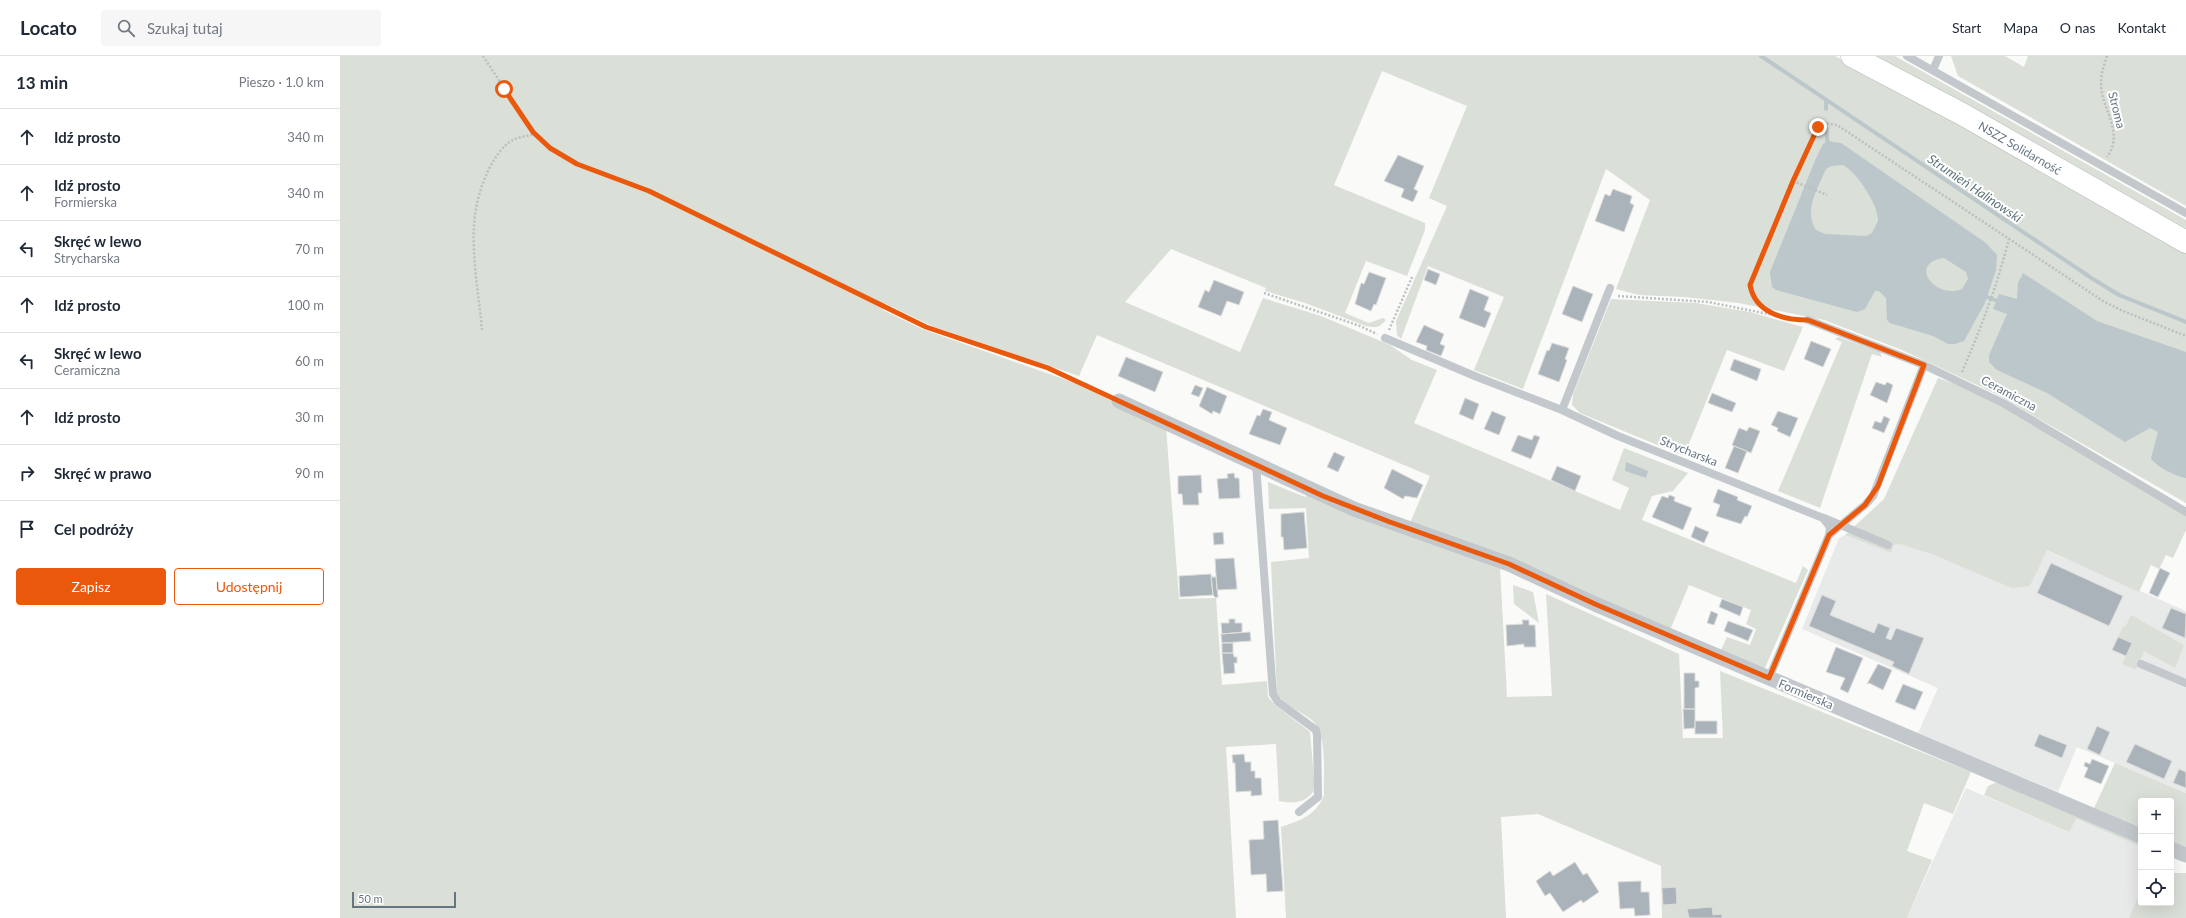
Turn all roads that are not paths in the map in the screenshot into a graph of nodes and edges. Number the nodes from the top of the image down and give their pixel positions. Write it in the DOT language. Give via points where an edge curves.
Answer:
graph roads {
  1 [pos="1852,56"];
  2 [pos="1907,56"];
  3 [pos="1939,56"];
  4 [pos="1933,70"];
  5 [pos="2186,213"];
  6 [pos="2186,242"];
  7 [pos="1609,292"];
  8 [pos="1808,320"];
  9 [pos="1386,338"];
  10 [pos="1924,365"];
  11 [pos="1119,401"];
  12 [pos="1562,410"];
  13 [pos="1256,464"];
  14 [pos="2186,512"];
  15 [pos="1823,518"];
  16 [pos="1840,525"];
  17 [pos="1829,535"];
  18 [pos="1888,545"];
  19 [pos="2141,664"];
  20 [pos="1769,678"];
  21 [pos="2186,683"];
  22 [pos="1299,812"];
  23 [pos="2138,835"];
  24 [pos="2174,850"];
  25 [pos="2186,855"];
  1 -- 6 [label="main road, NSZZ Solidarność" via="1962,114"];
  2 -- 4 [label="lane"];
  3 -- 4 [label="lane"];
  4 -- 5 [label="lane"];
  7 -- 12 [label="lane"];
  8 -- 10 [label="lane, Ceramiczna"];
  9 -- 12 [label="lane, Strycharska"];
  10 -- 14 [label="lane, Ceramiczna" via="1958,380 2050,429"];
  10 -- 16 [label="lane" via="1878,486 1865,505"];
  11 -- 13 [label="street, Formierska"];
  12 -- 15 [label="lane, Strycharska" via="1618,436"];
  13 -- 20 [label="street, Formierska" via="1354,509 1509,564 1595,604"];
  13 -- 22 [label="lane" via="1273,694 1278,702 1316,730 1317,735 1318,797"];
  15 -- 16 [label="lane, Strycharska"];
  15 -- 17 [label="lane" via="1830,527"];
  16 -- 17 [label="lane"];
  16 -- 18 [label="lane, Strycharska"];
  17 -- 20 [label="lane"];
  19 -- 21 [label="lane"];
  20 -- 23 [label="street, Formierska"];
  24 -- 25 [label="street"];
}
